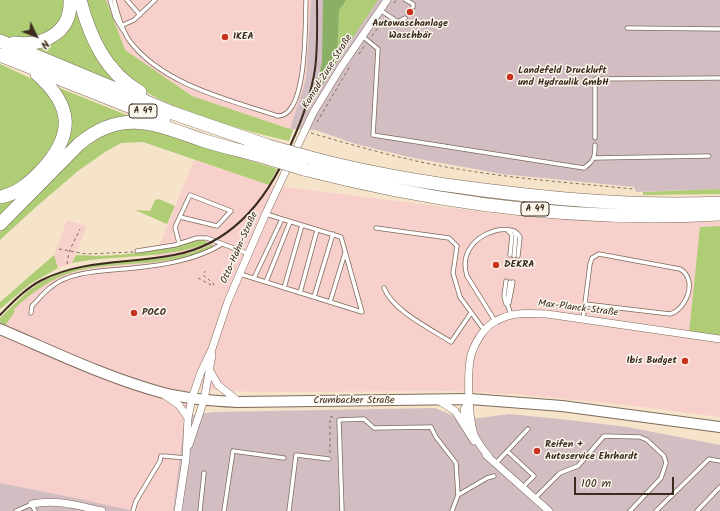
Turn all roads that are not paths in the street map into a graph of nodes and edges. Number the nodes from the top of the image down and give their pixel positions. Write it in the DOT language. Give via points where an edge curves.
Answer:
graph roads {
  1 [pos="70,0"];
  2 [pos="80,0"];
  3 [pos="110,0"];
  4 [pos="114,0"];
  5 [pos="127,0"];
  6 [pos="306,0"];
  7 [pos="387,0"];
  8 [pos="406,0"];
  9 [pos="152,1"];
  10 [pos="413,7"];
  11 [pos="384,12"];
  12 [pos="140,15"];
  13 [pos="405,18"];
  14 [pos="123,25"];
  15 [pos="627,28"];
  16 [pos="720,29"];
  17 [pos="362,36"];
  18 [pos="129,40"];
  19 [pos="0,41"];
  20 [pos="0,56"];
  21 [pos="28,67"];
  22 [pos="720,78"];
  23 [pos="174,113"];
  24 [pos="595,138"];
  25 [pos="595,145"];
  26 [pos="264,153"];
  27 [pos="709,156"];
  28 [pos="292,158"];
  29 [pos="595,158"];
  30 [pos="0,197"];
  31 [pos="720,203"];
  32 [pos="266,213"];
  33 [pos="720,214"];
  34 [pos="180,217"];
  35 [pos="282,219"];
  36 [pos="290,222"];
  37 [pos="0,224"];
  38 [pos="302,225"];
  39 [pos="376,228"];
  40 [pos="317,230"];
  41 [pos="508,230"];
  42 [pos="333,234"];
  43 [pos="179,243"];
  44 [pos="222,244"];
  45 [pos="137,251"];
  46 [pos="346,253"];
  47 [pos="249,254"];
  48 [pos="240,274"];
  49 [pos="254,278"];
  50 [pos="266,282"];
  51 [pos="284,288"];
  52 [pos="384,288"];
  53 [pos="300,293"];
  54 [pos="314,297"];
  55 [pos="330,302"];
  56 [pos="585,304"];
  57 [pos="508,307"];
  58 [pos="31,313"];
  59 [pos="471,313"];
  60 [pos="511,315"];
  61 [pos="582,319"];
  62 [pos="495,321"];
  63 [pos="0,329"];
  64 [pos="485,331"];
  65 [pos="720,339"];
  66 [pos="212,349"];
  67 [pos="210,371"];
  68 [pos="160,392"];
  69 [pos="192,398"];
  70 [pos="470,399"];
  71 [pos="204,400"];
  72 [pos="438,400"];
  73 [pos="238,402"];
  74 [pos="188,418"];
  75 [pos="465,424"];
  76 [pos="720,427"];
  77 [pos="528,429"];
  78 [pos="507,452"];
  79 [pos="489,457"];
  80 [pos="186,458"];
  81 [pos="284,458"];
  82 [pos="329,459"];
  83 [pos="720,461"];
  84 [pos="496,464"];
  85 [pos="204,473"];
  86 [pos="494,476"];
  87 [pos="522,487"];
  88 [pos="720,487"];
  89 [pos="458,495"];
  90 [pos="535,498"];
  91 [pos="34,508"];
  92 [pos="70,508"];
  93 [pos="16,511"];
  94 [pos="102,511"];
  95 [pos="133,511"];
  96 [pos="178,511"];
  97 [pos="200,511"];
  98 [pos="224,511"];
  99 [pos="289,511"];
  100 [pos="342,511"];
  101 [pos="452,511"];
  102 [pos="549,511"];
  103 [pos="630,511"];
  104 [pos="656,511"];
  105 [pos="697,511"];
  1 -- 19 [label="highway" via="63,24 47,40 29,45"];
  2 -- 23 [label="highway" via="97,49 110,67 127,85"];
  3 -- 18 [label="lane" via="115,17"];
  4 -- 14 [label="lane"];
  5 -- 12 [label="lane"];
  6 -- 18 [label="lane" via="302,80 291,110 282,116 174,78 159,69"];
  7 -- 11 [label="street, Konrad-Zuse-Straße"];
  8 -- 10 [label="lane" via="413,4"];
  9 -- 12 [label="lane"];
  11 -- 13 [label="lane" via="398,22"];
  11 -- 17 [label="street, Konrad-Zuse-Straße"];
  12 -- 14 [label="lane"];
  14 -- 18 [label="lane"];
  15 -- 16 [label="lane"];
  17 -- 28 [label="street, Konrad-Zuse-Straße" via="341,67"];
  17 -- 29 [label="lane" via="378,49 372,135 584,168"];
  19 -- 23 [label="highway, A 49"];
  20 -- 21 [label="highway, A 49"];
  21 -- 26 [label="highway, A 49"];
  21 -- 30 [label="highway" via="48,84 59,98 65,119 64,134 54,156 35,177 18,191"];
  22 -- 24 [label="lane" via="595,79"];
  23 -- 26 [label="highway, A 49"];
  25 -- 29 [label="lane"];
  26 -- 31 [label="highway, A 49, bridge" via="311,158 409,180 571,200"];
  26 -- 33 [label="highway, A 49, bridge" via="304,170 408,192 493,205 638,215"];
  26 -- 37 [label="highway" via="204,141 155,124 114,124 88,136"];
  27 -- 29 [label="lane"];
  28 -- 32 [label="street, Otto-Hahn-Straße"];
  32 -- 35 [label="lane"];
  32 -- 47 [label="street, Otto-Hahn-Straße"];
  34 -- 34 [label="lane" via="190,195 231,211 217,226"];
  34 -- 43 [label="lane" via="175,227"];
  35 -- 36 [label="lane"];
  35 -- 49 [label="lane"];
  36 -- 38 [label="lane"];
  36 -- 50 [label="lane"];
  38 -- 40 [label="lane"];
  38 -- 51 [label="lane"];
  39 -- 59 [label="lane" via="449,238 457,246 453,273 460,297"];
  40 -- 42 [label="lane"];
  40 -- 53 [label="lane"];
  41 -- 41 [label="lane" via="512,235 514,256 520,237 515,231"];
  41 -- 62 [label="lane" via="495,231 477,239 468,250 465,263 467,276"];
  42 -- 46 [label="lane" via="341,237"];
  42 -- 54 [label="lane"];
  43 -- 44 [label="lane" via="207,238"];
  43 -- 45 [label="lane"];
  44 -- 47 [label="lane"];
  44 -- 58 [label="lane" via="209,252 182,260 82,273 52,286 32,306"];
  46 -- 55 [label="lane"];
  46 -- 55 [label="lane" via="362,312"];
  47 -- 48 [label="street, Otto-Hahn-Straße"];
  48 -- 49 [label="lane"];
  48 -- 66 [label="street, Otto-Hahn-Straße"];
  49 -- 50 [label="lane"];
  50 -- 51 [label="lane"];
  51 -- 53 [label="lane"];
  52 -- 59 [label="lane" via="387,297 400,308 451,342"];
  53 -- 54 [label="lane"];
  54 -- 55 [label="lane"];
  56 -- 56 [label="lane" via="590,264 592,258 599,254 680,269 687,272 689,279 685,302 677,312 670,314"];
  56 -- 61 [label="lane"];
  57 -- 57 [label="lane" via="510,282 504,296"];
  57 -- 60 [label="lane"];
  59 -- 64 [label="lane"];
  60 -- 61 [label="street, Max-Planck-Straße" via="534,313"];
  60 -- 62 [label="street, Max-Planck-Straße"];
  61 -- 65 [label="street, Max-Planck-Straße"];
  62 -- 64 [label="street, Max-Planck-Straße"];
  63 -- 68 [label="main road, Crumbacher Straße"];
  64 -- 70 [label="street, Max-Planck-Straße" via="471,355"];
  66 -- 67 [label="street, Otto-Hahn-Straße"];
  66 -- 69 [label="street, Otto-Hahn-Straße"];
  67 -- 71 [label="street, Otto-Hahn-Straße"];
  67 -- 73 [label="street" via="218,385"];
  68 -- 69 [label="main road, Crumbacher Straße"];
  68 -- 74 [label="street" via="179,406"];
  69 -- 71 [label="main road, Crumbacher Straße"];
  69 -- 74 [label="street, Otto-Hahn-Straße"];
  70 -- 72 [label="main road, Crumbacher Straße"];
  70 -- 75 [label="street" via="464,410"];
  70 -- 76 [label="main road, Crumbacher Straße" via="562,406"];
  70 -- 79 [label="street" via="476,437"];
  71 -- 73 [label="main road, Crumbacher Straße"];
  71 -- 80 [label="street, Otto-Hahn-Straße"];
  72 -- 73 [label="main road, Crumbacher Straße"];
  72 -- 75 [label="street" via="455,411"];
  74 -- 80 [label="street, Otto-Hahn-Straße"];
  75 -- 79 [label="street" via="477,444"];
  77 -- 78 [label="lane"];
  78 -- 84 [label="lane"];
  78 -- 87 [label="lane" via="534,476"];
  79 -- 84 [label="street"];
  80 -- 95 [label="lane" via="163,456 136,501"];
  80 -- 96 [label="street, Otto-Hahn-Straße"];
  81 -- 98 [label="lane" via="233,452"];
  82 -- 99 [label="lane" via="296,455"];
  83 -- 104 [label="lane" via="709,459"];
  84 -- 87 [label="street"];
  85 -- 97 [label="lane"];
  86 -- 89 [label="lane"];
  87 -- 90 [label="street"];
  88 -- 105 [label="lane"];
  89 -- 100 [label="lane" via="456,463 431,427 374,428 364,419 339,420"];
  89 -- 101 [label="lane"];
  90 -- 102 [label="street"];
  90 -- 103 [label="lane" via="560,473 578,466 604,436 640,437 664,456 666,463 661,478"];
  91 -- 92 [label="street" via="46,502"];
  91 -- 93 [label="lane"];
  92 -- 94 [label="street"];
}
